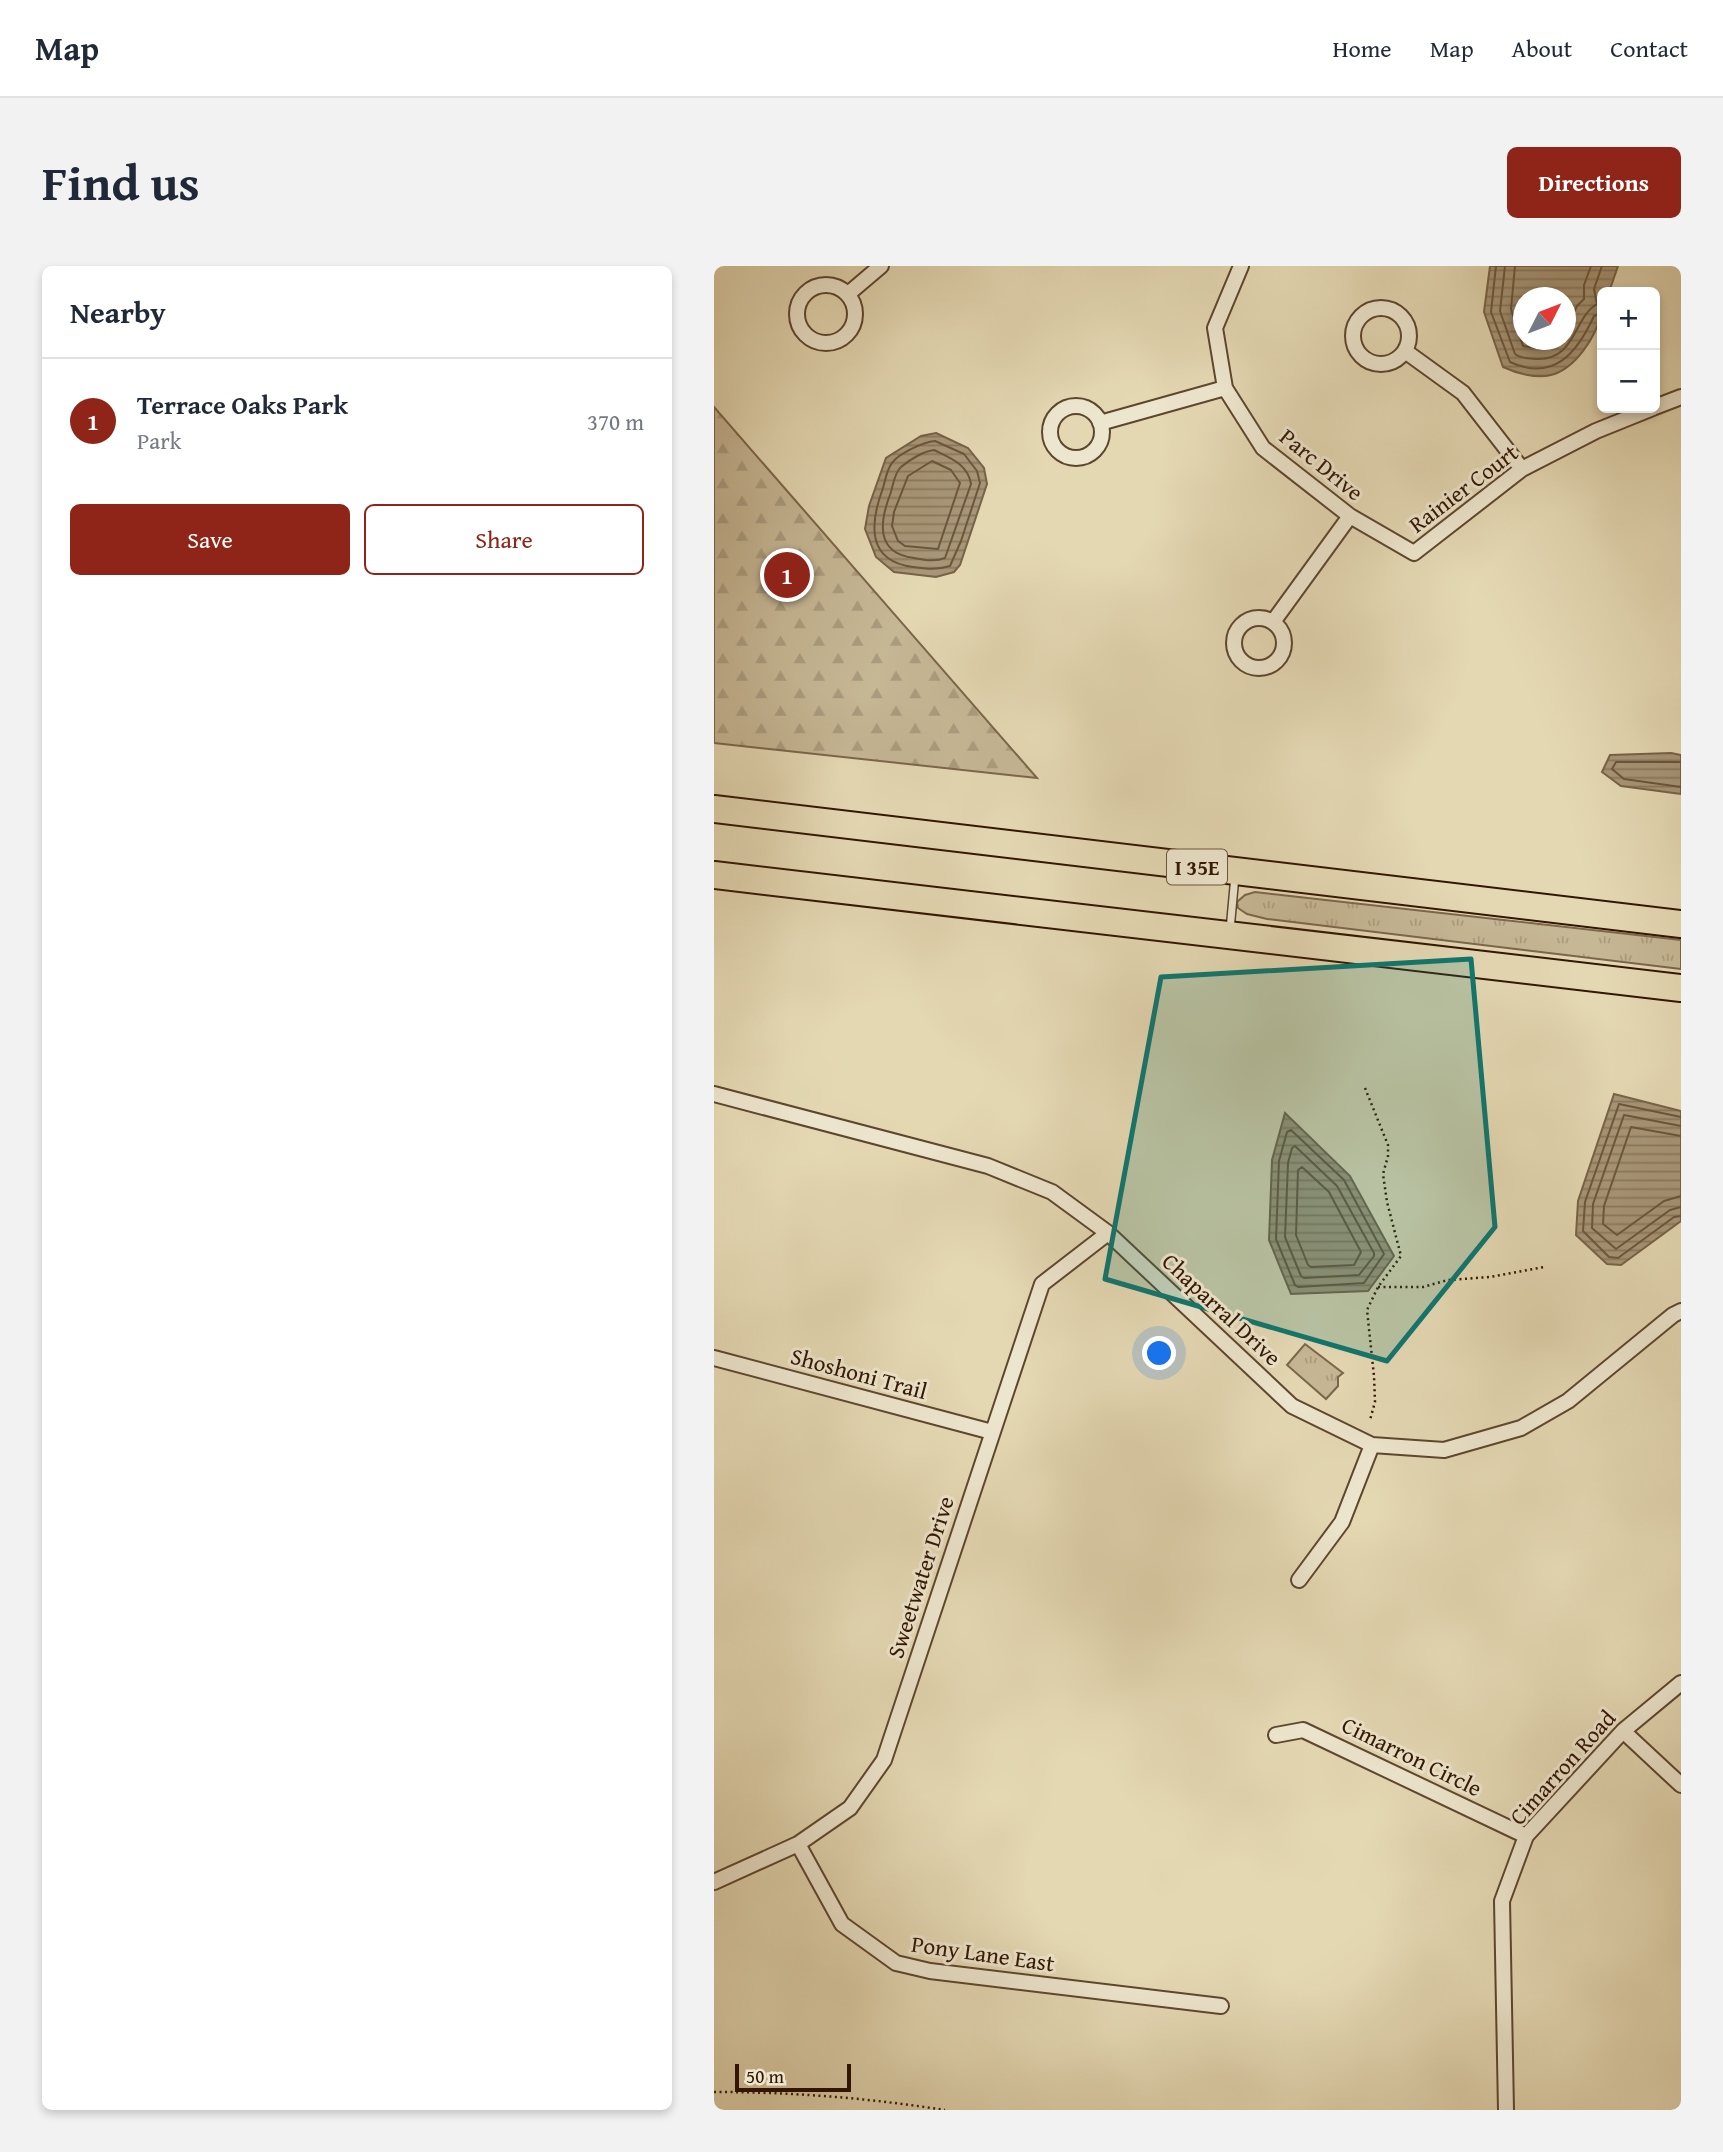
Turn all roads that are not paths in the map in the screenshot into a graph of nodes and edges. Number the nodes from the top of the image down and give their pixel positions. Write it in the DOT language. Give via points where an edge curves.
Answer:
graph roads {
  1 [pos="881,266"];
  2 [pos="1241,266"];
  3 [pos="848,294"];
  4 [pos="1405,351"];
  5 [pos="1225,387"];
  6 [pos="1681,397"];
  7 [pos="1660,405"];
  8 [pos="1640,413"];
  9 [pos="1100,423"];
  10 [pos="1522,469"];
  11 [pos="1350,516"];
  12 [pos="1414,553"];
  13 [pos="1273,622"];
  14 [pos="714,809"];
  15 [pos="1235,872"];
  16 [pos="714,875"];
  17 [pos="1681,924"];
  18 [pos="1229,936"];
  19 [pos="1681,988"];
  20 [pos="714,1094"];
  21 [pos="1108,1233"];
  22 [pos="1681,1311"];
  23 [pos="714,1358"];
  24 [pos="992,1432"];
  25 [pos="1372,1445"];
  26 [pos="1298,1580"];
  27 [pos="1681,1683"];
  28 [pos="1623,1731"];
  29 [pos="1276,1735"];
  30 [pos="1681,1785"];
  31 [pos="1526,1836"];
  32 [pos="797,1844"];
  33 [pos="714,1882"];
  34 [pos="1221,2006"];
  35 [pos="1506,2110"];
  1 -- 3 [label="street"];
  2 -- 5 [label="street, Parc Drive" via="1215,328"];
  3 -- 3 [label="street" via="830,284 805,293 797,312 806,335 833,343 848,334 856,316"];
  4 -- 4 [label="street" via="1409,330 1397,313 1375,309 1358,321 1354,342 1366,360 1388,364"];
  4 -- 10 [label="street" via="1463,393"];
  5 -- 9 [label="street"];
  5 -- 11 [label="street, Parc Drive" via="1263,448"];
  6 -- 7 [label="street, Rainier Court"];
  8 -- 10 [label="street, Rainier Court"];
  10 -- 12 [label="street, Rainier Court"];
  11 -- 12 [label="street, Parc Drive"];
  11 -- 13 [label="street"];
  14 -- 15 [label="highway, I 35E"];
  15 -- 17 [label="highway, I 35E"];
  15 -- 18 [label="lane"];
  16 -- 18 [label="highway"];
  18 -- 19 [label="highway"];
  20 -- 21 [label="street, Chaparral Drive" via="988,1166 1052,1192"];
  21 -- 24 [label="street, Sweetwater Drive" via="1042,1284"];
  21 -- 25 [label="street, Chaparral Drive" via="1292,1406"];
  22 -- 25 [label="street, Chaparral Drive" via="1568,1401 1521,1428 1444,1450"];
  23 -- 24 [label="street, Shoshoni Trail"];
  24 -- 32 [label="street, Sweetwater Drive" via="884,1760 849,1808"];
  25 -- 26 [label="street" via="1342,1522"];
  27 -- 28 [label="street, Cimarron Road"];
  28 -- 30 [label="street"];
  28 -- 31 [label="street, Cimarron Road"];
  29 -- 31 [label="street, Cimarron Circle" via="1303,1730"];
  31 -- 35 [label="street, Cimarron Road" via="1502,1901"];
  32 -- 33 [label="street, Sweetwater Drive"];
  32 -- 34 [label="street, Pony Lane East" via="842,1924 896,1963"];
}
